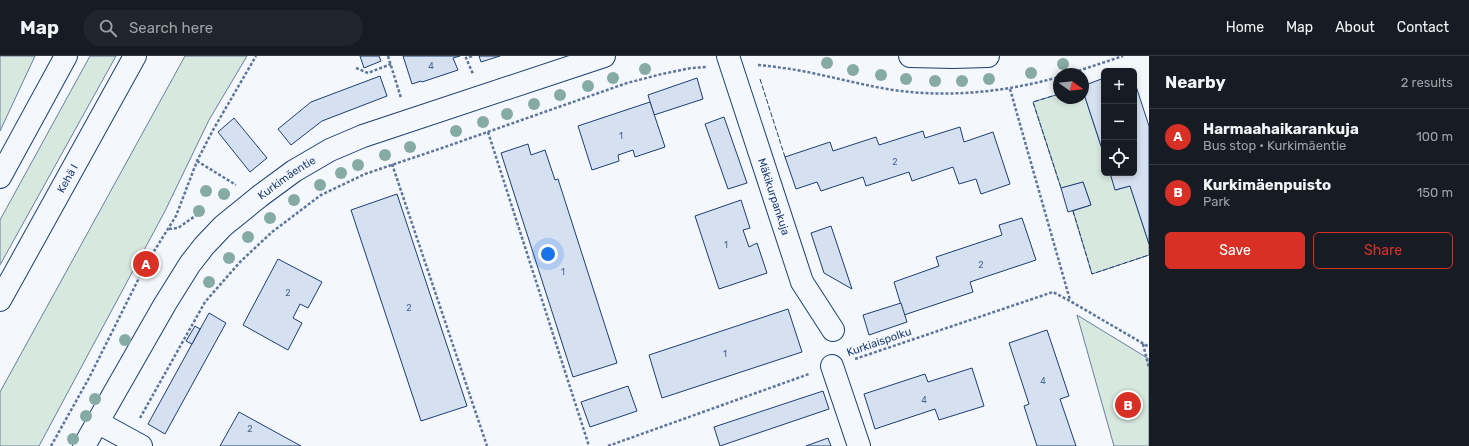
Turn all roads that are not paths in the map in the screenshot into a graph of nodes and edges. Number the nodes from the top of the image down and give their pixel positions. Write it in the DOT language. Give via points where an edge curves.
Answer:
graph roads {
  1 [pos="66,56"];
  2 [pos="135,56"];
  3 [pos="604,56"];
  4 [pos="910,56"];
  5 [pos="988,56"];
  6 [pos="720,61"];
  7 [pos="0,177"];
  8 [pos="0,300"];
  9 [pos="833,330"];
  10 [pos="832,366"];
  11 [pos="97,422"];
  12 [pos="84,446"];
  13 [pos="141,446"];
  14 [pos="858,446"];
  1 -- 7 [label="main road"];
  2 -- 8 [label="main road, Kehä I"];
  3 -- 11 [label="main road, Kurkimäentie" via="363,136 330,150 294,171 223,226 190,264"];
  4 -- 5 [label="main road"];
  6 -- 9 [label="main road, Mäkikurpankuja" via="802,282"];
  10 -- 14 [label="main road"];
  11 -- 12 [label="main road, Kurkimäentie"];
  11 -- 13 [label="main road"];
}
